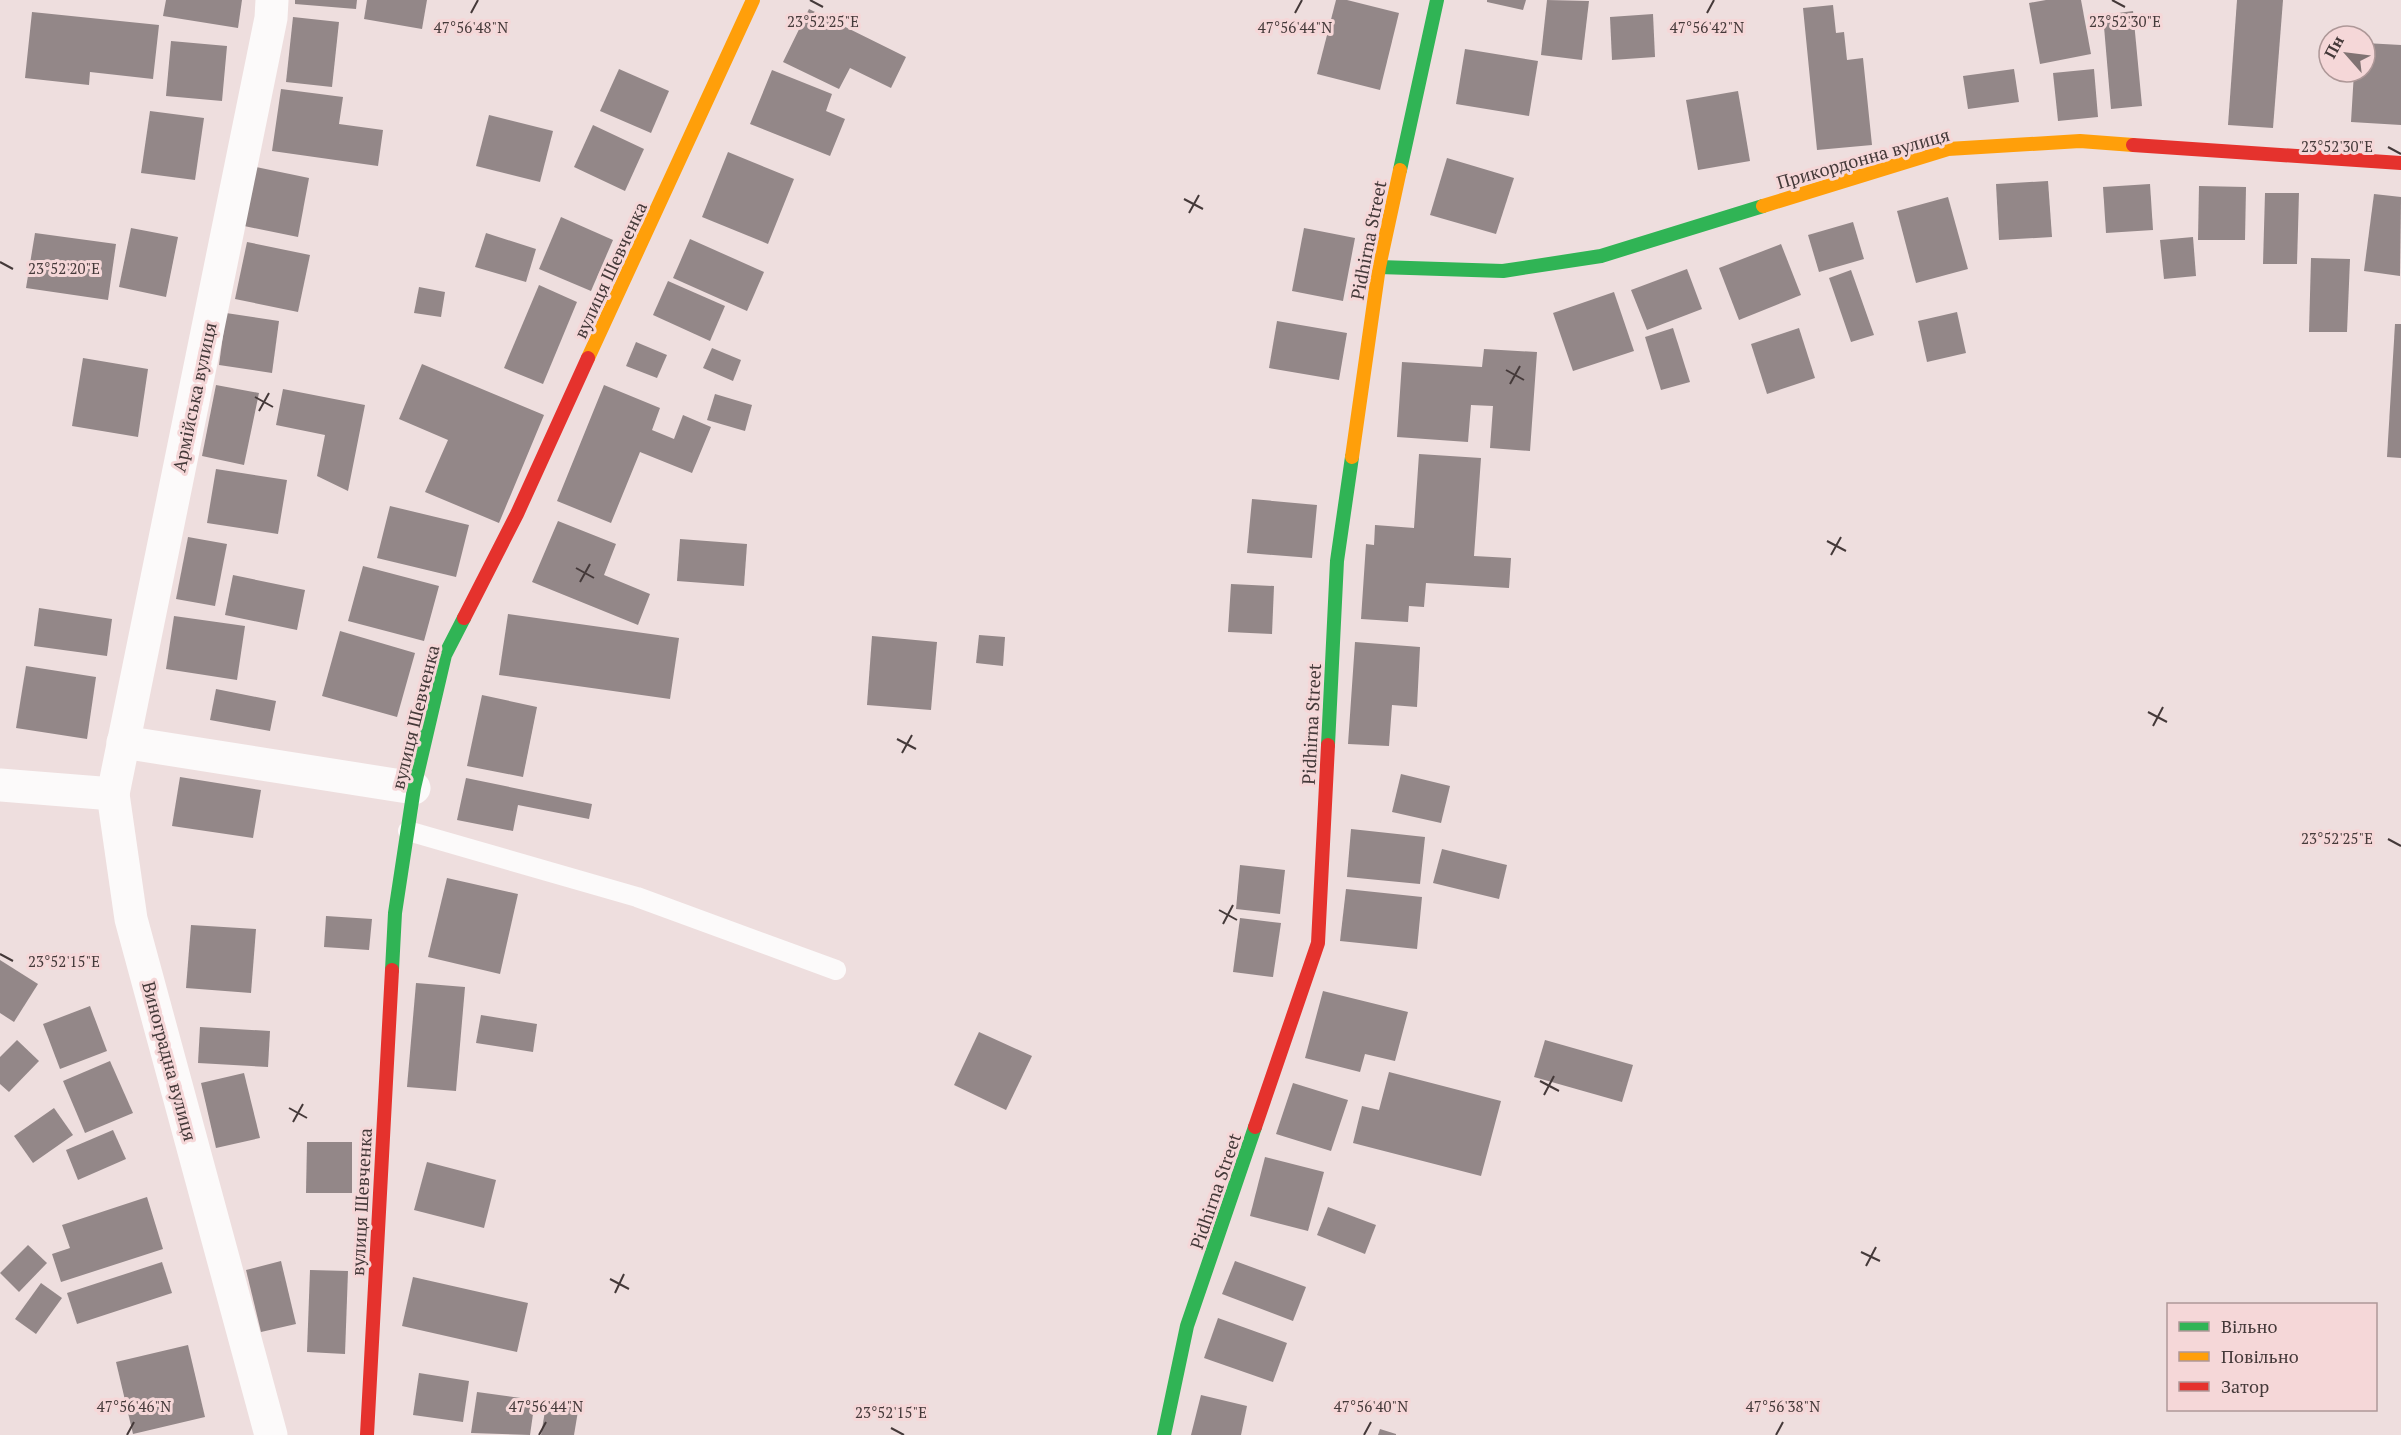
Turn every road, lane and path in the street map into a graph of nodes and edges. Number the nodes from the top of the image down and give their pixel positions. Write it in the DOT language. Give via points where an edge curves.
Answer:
graph roads {
  1 [pos="272,0"];
  2 [pos="753,0"];
  3 [pos="1437,0"];
  4 [pos="2401,163"];
  5 [pos="1379,267"];
  6 [pos="123,742"];
  7 [pos="0,785"];
  8 [pos="414,788"];
  9 [pos="113,794"];
  10 [pos="408,831"];
  11 [pos="837,970"];
  12 [pos="272,1435"];
  13 [pos="367,1435"];
  14 [pos="1164,1435"];
  1 -- 6 [label="street, Армійська вулиця"];
  2 -- 8 [label="street, вулиця Шевченка" via="517,514 445,655"];
  3 -- 5 [label="street, Pidhirna Street"];
  4 -- 5 [label="street, Прикордонна вулиця" via="2080,141 1948,149 1601,256 1503,271"];
  5 -- 14 [label="street, Pidhirna Street" via="1338,561 1318,943 1187,1326"];
  6 -- 8 [label="street"];
  6 -- 9 [label="street, Армійська вулиця"];
  7 -- 9 [label="street"];
  8 -- 10 [label="street, вулиця Шевченка"];
  9 -- 12 [label="street, Виноградна вулиця" via="131,919"];
  10 -- 11 [label="lane" via="637,897"];
  10 -- 13 [label="street, вулиця Шевченка" via="395,913"];
}
